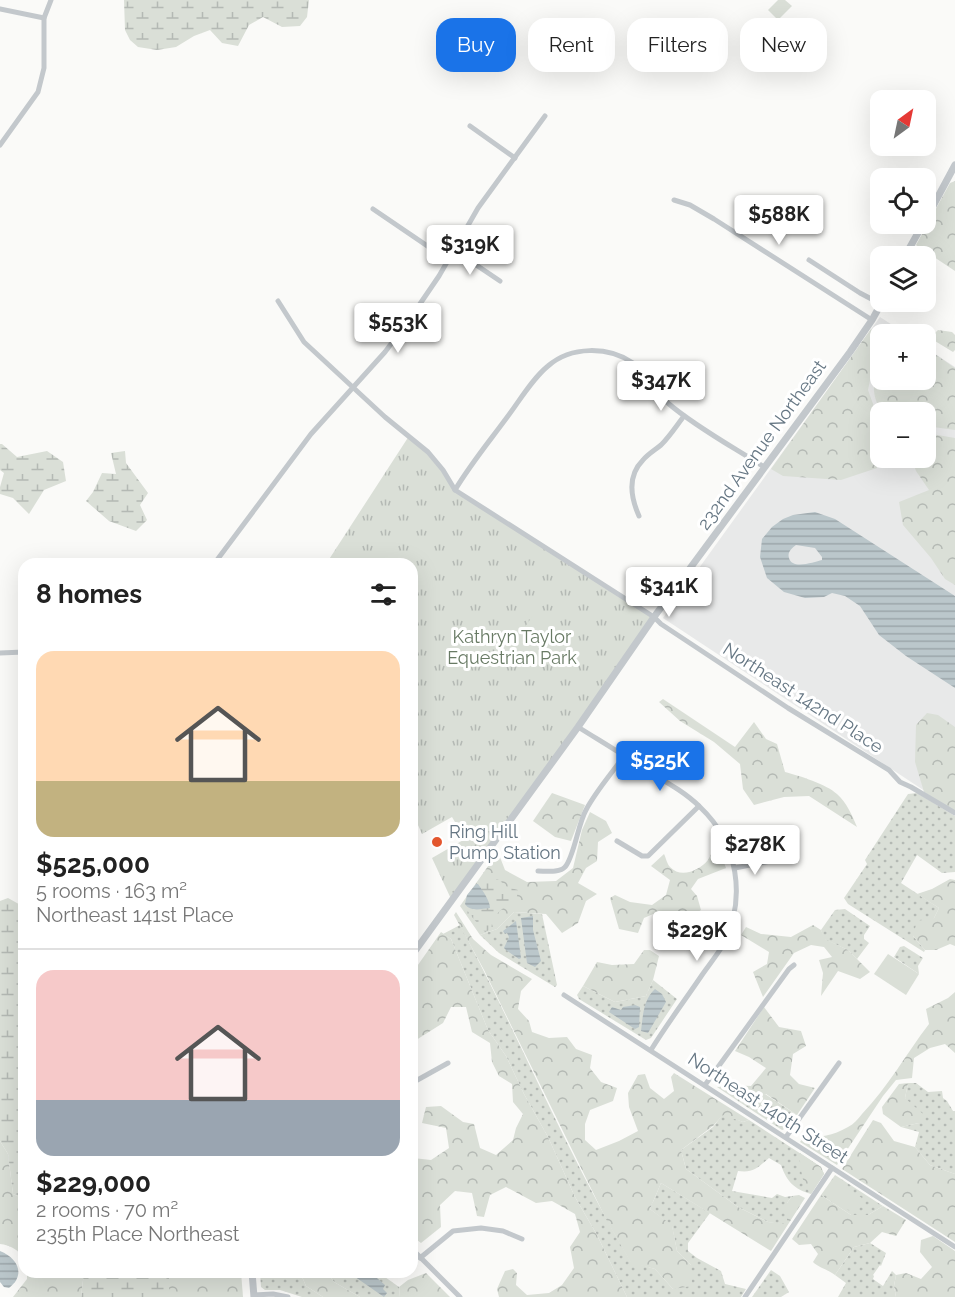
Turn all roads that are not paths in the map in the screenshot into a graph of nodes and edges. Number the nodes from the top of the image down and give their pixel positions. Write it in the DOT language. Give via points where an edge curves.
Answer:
graph roads {
  1 [pos="51,0"];
  2 [pos="0,9"];
  3 [pos="44,18"];
  4 [pos="545,116"];
  5 [pos="470,126"];
  6 [pos="0,145"];
  7 [pos="515,158"];
  8 [pos="954,169"];
  9 [pos="674,200"];
  10 [pos="936,201"];
  11 [pos="373,209"];
  12 [pos="454,250"];
  13 [pos="448,260"];
  14 [pos="809,260"];
  15 [pos="500,281"];
  16 [pos="870,298"];
  17 [pos="278,301"];
  18 [pos="876,312"];
  19 [pos="872,320"];
  20 [pos="353,389"];
  21 [pos="684,416"];
  22 [pos="764,467"];
  23 [pos="455,490"];
  24 [pos="639,516"];
  25 [pos="218,558"];
  26 [pos="654,617"];
  27 [pos="0,652"];
  28 [pos="18,652"];
  29 [pos="578,727"];
  30 [pos="624,756"];
  31 [pos="699,806"];
  32 [pos="955,813"];
  33 [pos="617,841"];
  34 [pos="770,861"];
  35 [pos="735,868"];
  36 [pos="538,871"];
  37 [pos="418,947"];
  38 [pos="794,966"];
  39 [pos="564,995"];
  40 [pos="651,1050"];
  41 [pos="839,1063"];
  42 [pos="448,1064"];
  43 [pos="418,1080"];
  44 [pos="705,1085"];
  45 [pos="786,1137"];
  46 [pos="832,1168"];
  47 [pos="522,1239"];
  48 [pos="955,1247"];
  49 [pos="418,1256"];
  50 [pos="420,1258"];
  51 [pos="252,1278"];
  52 [pos="254,1296"];
  53 [pos="288,1297"];
  54 [pos="460,1297"];
  55 [pos="745,1297"];
  1 -- 3 [label="street"];
  2 -- 3 [label="street"];
  3 -- 6 [label="street" via="44,68 38,92"];
  4 -- 7 [label="street"];
  5 -- 7 [label="street"];
  7 -- 12 [label="street" via="478,208"];
  8 -- 10 [label="street"];
  9 -- 19 [label="street" via="714,219"];
  11 -- 13 [label="street"];
  12 -- 13 [label="street"];
  12 -- 15 [label="street"];
  13 -- 20 [label="street" via="409,320"];
  14 -- 16 [label="street"];
  17 -- 20 [label="street, Northeast 142nd Place" via="304,342"];
  18 -- 19 [label="street, 232nd Avenue Northeast"];
  19 -- 22 [label="street, 232nd Avenue Northeast"];
  20 -- 23 [label="street, Northeast 142nd Place" via="428,452"];
  20 -- 25 [label="street" via="311,434"];
  21 -- 22 [label="street"];
  21 -- 23 [label="street" via="659,394 634,363 596,350 562,357 536,378"];
  21 -- 24 [label="street" via="635,472 631,488"];
  22 -- 26 [label="street, 232nd Avenue Northeast"];
  23 -- 26 [label="street, Northeast 142nd Place"];
  26 -- 29 [label="street, 232nd Avenue Northeast"];
  26 -- 32 [label="street, Northeast 142nd Place" via="788,708 889,770 900,782"];
  27 -- 28 [label="street"];
  29 -- 30 [label="street"];
  29 -- 37 [label="street, 232nd Avenue Northeast"];
  30 -- 31 [label="street"];
  30 -- 36 [label="street" via="586,809 566,867 560,871"];
  31 -- 33 [label="street" via="648,856"];
  31 -- 35 [label="street" via="726,843"];
  34 -- 35 [label="street"];
  35 -- 40 [label="street" via="736,903 722,947"];
  38 -- 44 [label="street" via="764,1001"];
  39 -- 40 [label="street, Northeast 140th Street"];
  40 -- 44 [label="street, Northeast 140th Street"];
  41 -- 45 [label="street"];
  42 -- 43 [label="street"];
  44 -- 45 [label="street, Northeast 140th Street"];
  45 -- 46 [label="street, Northeast 140th Street"];
  46 -- 48 [label="street, Northeast 140th Street"];
  46 -- 55 [label="street"];
  47 -- 50 [label="street" via="481,1228 453,1231"];
  49 -- 50 [label="street"];
  50 -- 54 [label="street"];
  51 -- 52 [label="street"];
  52 -- 53 [label="street"];
}
